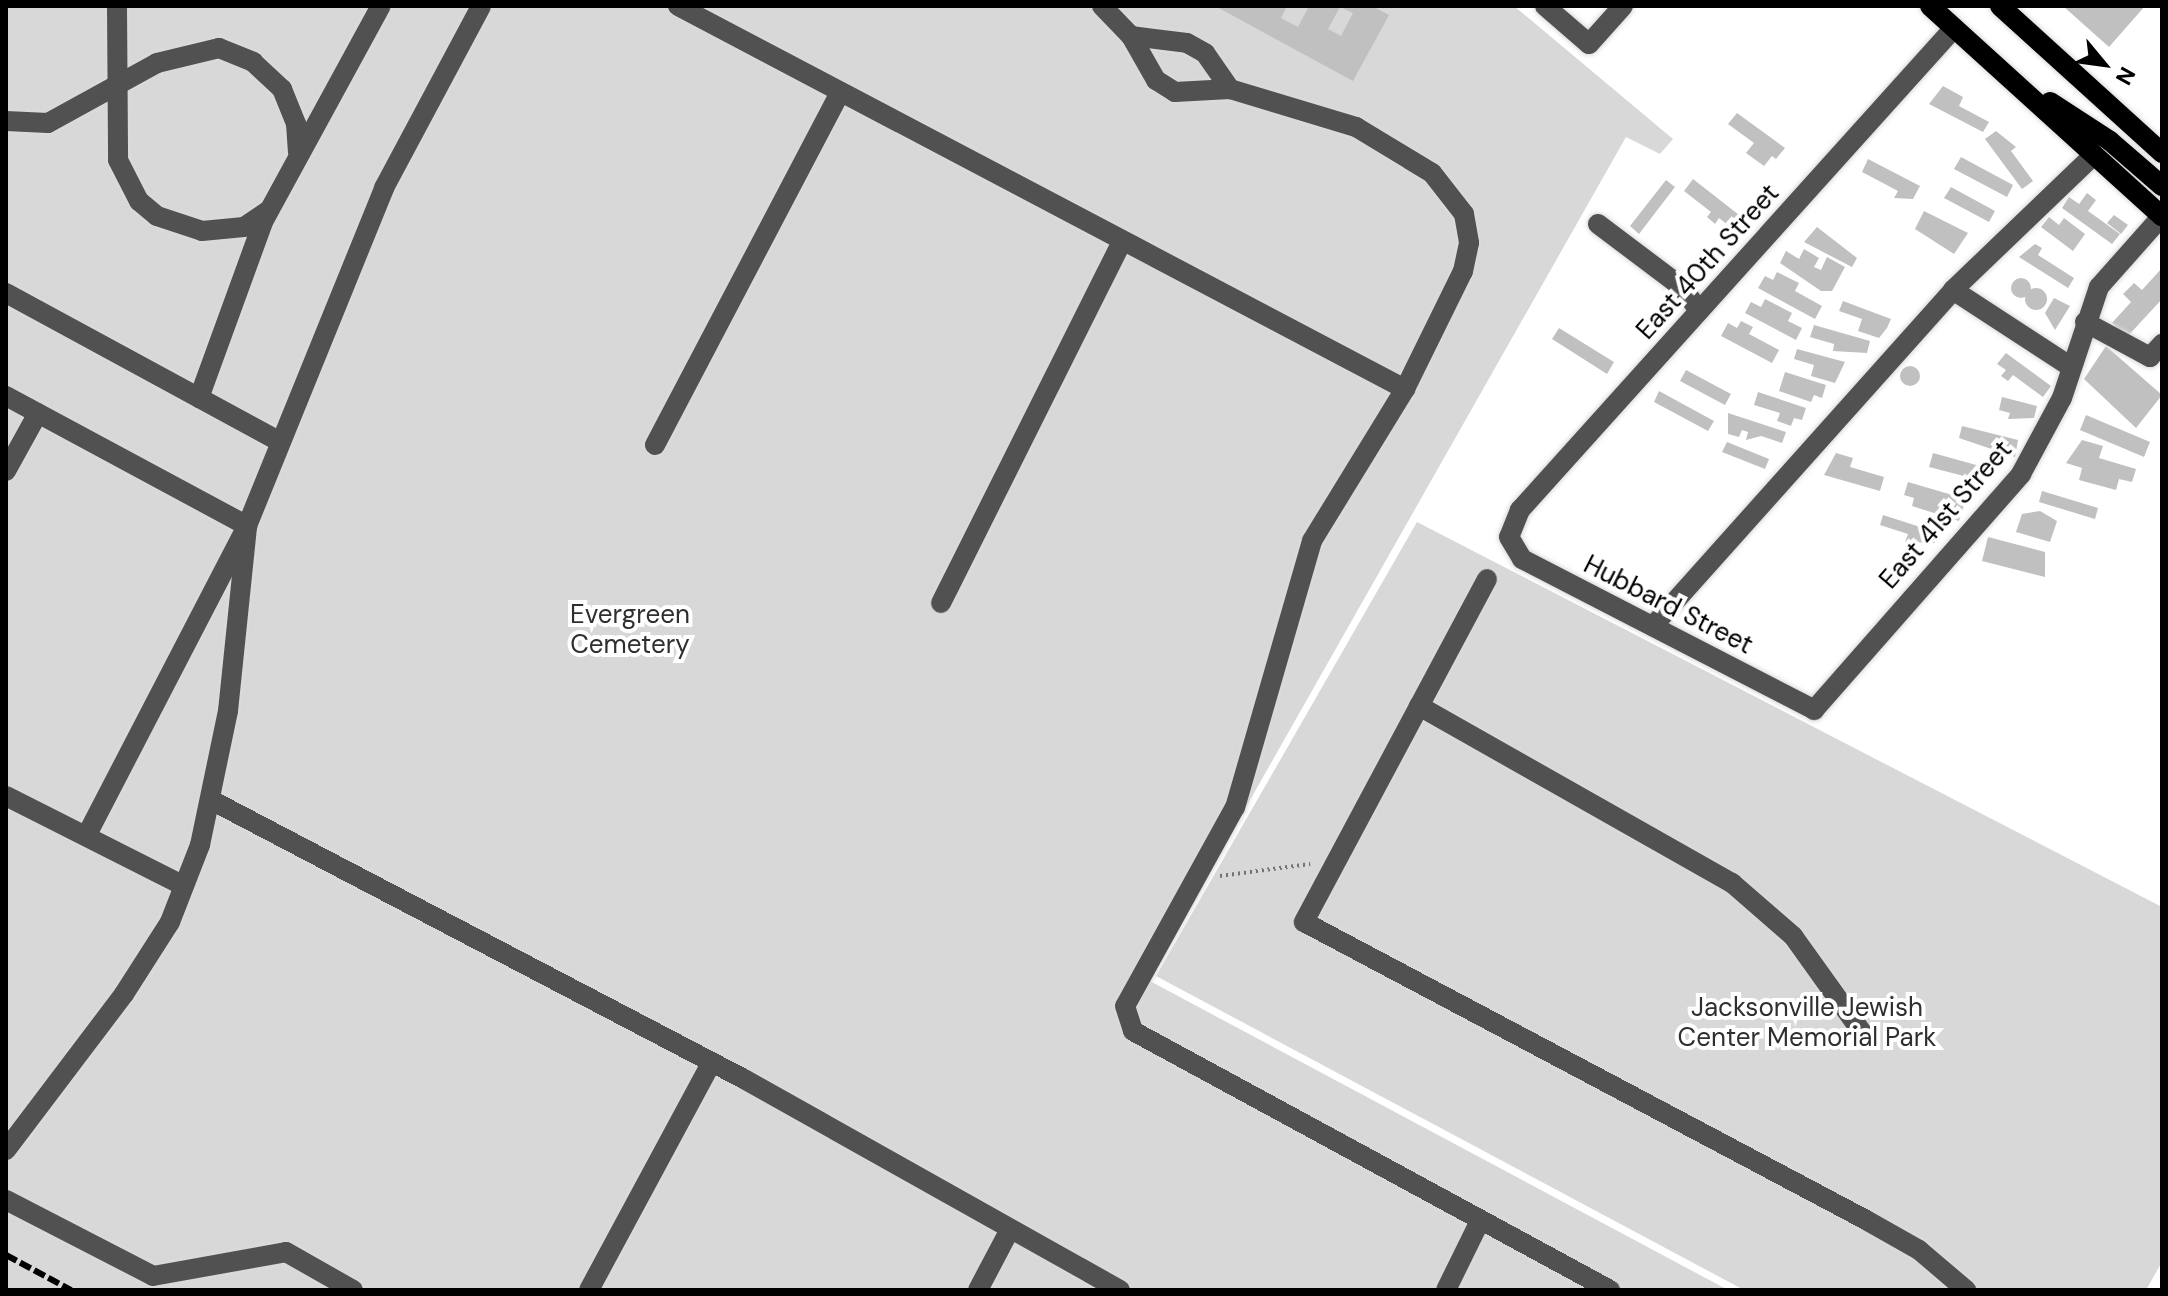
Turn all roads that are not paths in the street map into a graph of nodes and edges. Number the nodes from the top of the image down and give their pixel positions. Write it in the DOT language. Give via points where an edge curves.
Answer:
graph roads {
  1 [pos="117,6"];
  2 [pos="381,6"];
  3 [pos="481,6"];
  4 [pos="678,6"];
  5 [pos="1102,6"];
  6 [pos="1545,6"];
  7 [pos="1623,6"];
  8 [pos="1930,6"];
  9 [pos="2000,6"];
  10 [pos="1954,28"];
  11 [pos="1131,36"];
  12 [pos="2003,72"];
  13 [pos="119,86"];
  14 [pos="1230,89"];
  15 [pos="839,95"];
  16 [pos="6,121"];
  17 [pos="298,152"];
  18 [pos="2162,153"];
  19 [pos="2094,155"];
  20 [pos="2162,186"];
  21 [pos="268,211"];
  22 [pos="2162,216"];
  23 [pos="1598,224"];
  24 [pos="1122,242"];
  25 [pos="1953,290"];
  26 [pos="6,293"];
  27 [pos="1699,311"];
  28 [pos="2085,322"];
  29 [pos="2162,344"];
  30 [pos="2071,367"];
  31 [pos="1405,389"];
  32 [pos="6,396"];
  33 [pos="199,398"];
  34 [pos="38,413"];
  35 [pos="280,442"];
  36 [pos="655,445"];
  37 [pos="6,471"];
  38 [pos="247,526"];
  39 [pos="1509,537"];
  40 [pos="1487,579"];
  41 [pos="941,603"];
  42 [pos="1653,626"];
  43 [pos="1419,706"];
  44 [pos="1814,710"];
  45 [pos="6,796"];
  46 [pos="211,800"];
  47 [pos="86,836"];
  48 [pos="184,886"];
  49 [pos="1866,1038"];
  50 [pos="712,1062"];
  51 [pos="6,1150"];
  52 [pos="6,1200"];
  53 [pos="1480,1221"];
  54 [pos="1008,1233"];
  55 [pos="353,1290"];
  56 [pos="589,1290"];
  57 [pos="978,1290"];
  58 [pos="1120,1290"];
  59 [pos="1446,1290"];
  60 [pos="1610,1290"];
  61 [pos="1966,1290"];
  1 -- 13 [label="street"];
  2 -- 17 [label="street"];
  3 -- 35 [label="street" via="384,188"];
  4 -- 15 [label="street"];
  5 -- 11 [label="street"];
  6 -- 7 [label="street" via="1589,44"];
  8 -- 10 [label="main road"];
  9 -- 18 [label="main road"];
  10 -- 12 [label="main road"];
  10 -- 27 [label="street, East 40th Street"];
  11 -- 14 [label="street" via="1187,43 1205,53"];
  11 -- 14 [label="street" via="1156,80 1175,92"];
  12 -- 19 [label="main road"];
  12 -- 20 [label="main road" via="2110,141"];
  13 -- 16 [label="street" via="48,123"];
  13 -- 17 [label="street" via="182,54 219,48 239,55 282,89 296,124"];
  13 -- 21 [label="street" via="118,160 126,182 148,208 202,231 244,227"];
  14 -- 31 [label="street" via="1356,127 1432,173 1464,214 1469,243 1463,271"];
  15 -- 24 [label="street"];
  15 -- 36 [label="street"];
  17 -- 21 [label="street"];
  19 -- 22 [label="main road"];
  19 -- 25 [label="street"];
  21 -- 33 [label="street"];
  22 -- 28 [label="street, East 41st Street" via="2099,287"];
  23 -- 27 [label="street" via="1683,288"];
  24 -- 31 [label="street"];
  24 -- 41 [label="street"];
  25 -- 30 [label="street"];
  25 -- 42 [label="street"];
  26 -- 33 [label="street"];
  27 -- 39 [label="street, East 40th Street" via="1520,510"];
  28 -- 29 [label="street" via="2150,357"];
  28 -- 30 [label="street, East 41st Street"];
  30 -- 44 [label="street, East 41st Street" via="2047,433 2021,474"];
  31 -- 53 [label="street" via="1312,541 1235,807 1125,1006 1133,1031"];
  32 -- 34 [label="street"];
  33 -- 35 [label="street"];
  34 -- 37 [label="street"];
  34 -- 38 [label="street"];
  35 -- 38 [label="street"];
  38 -- 46 [label="street" via="228,711"];
  38 -- 47 [label="street"];
  39 -- 42 [label="street, Hubbard Street" via="1522,559"];
  40 -- 43 [label="street"];
  42 -- 44 [label="street, Hubbard Street"];
  43 -- 49 [label="street" via="1732,883 1793,936"];
  43 -- 61 [label="street" via="1304,922 1866,1220 1919,1250"];
  45 -- 47 [label="street"];
  46 -- 48 [label="street"];
  46 -- 50 [label="street"];
  47 -- 48 [label="street"];
  48 -- 51 [label="street" via="151,956"];
  50 -- 54 [label="street"];
  50 -- 56 [label="street"];
  52 -- 55 [label="street" via="153,1276 286,1252"];
  53 -- 59 [label="street"];
  53 -- 60 [label="street"];
  54 -- 57 [label="street"];
  54 -- 58 [label="street"];
}
